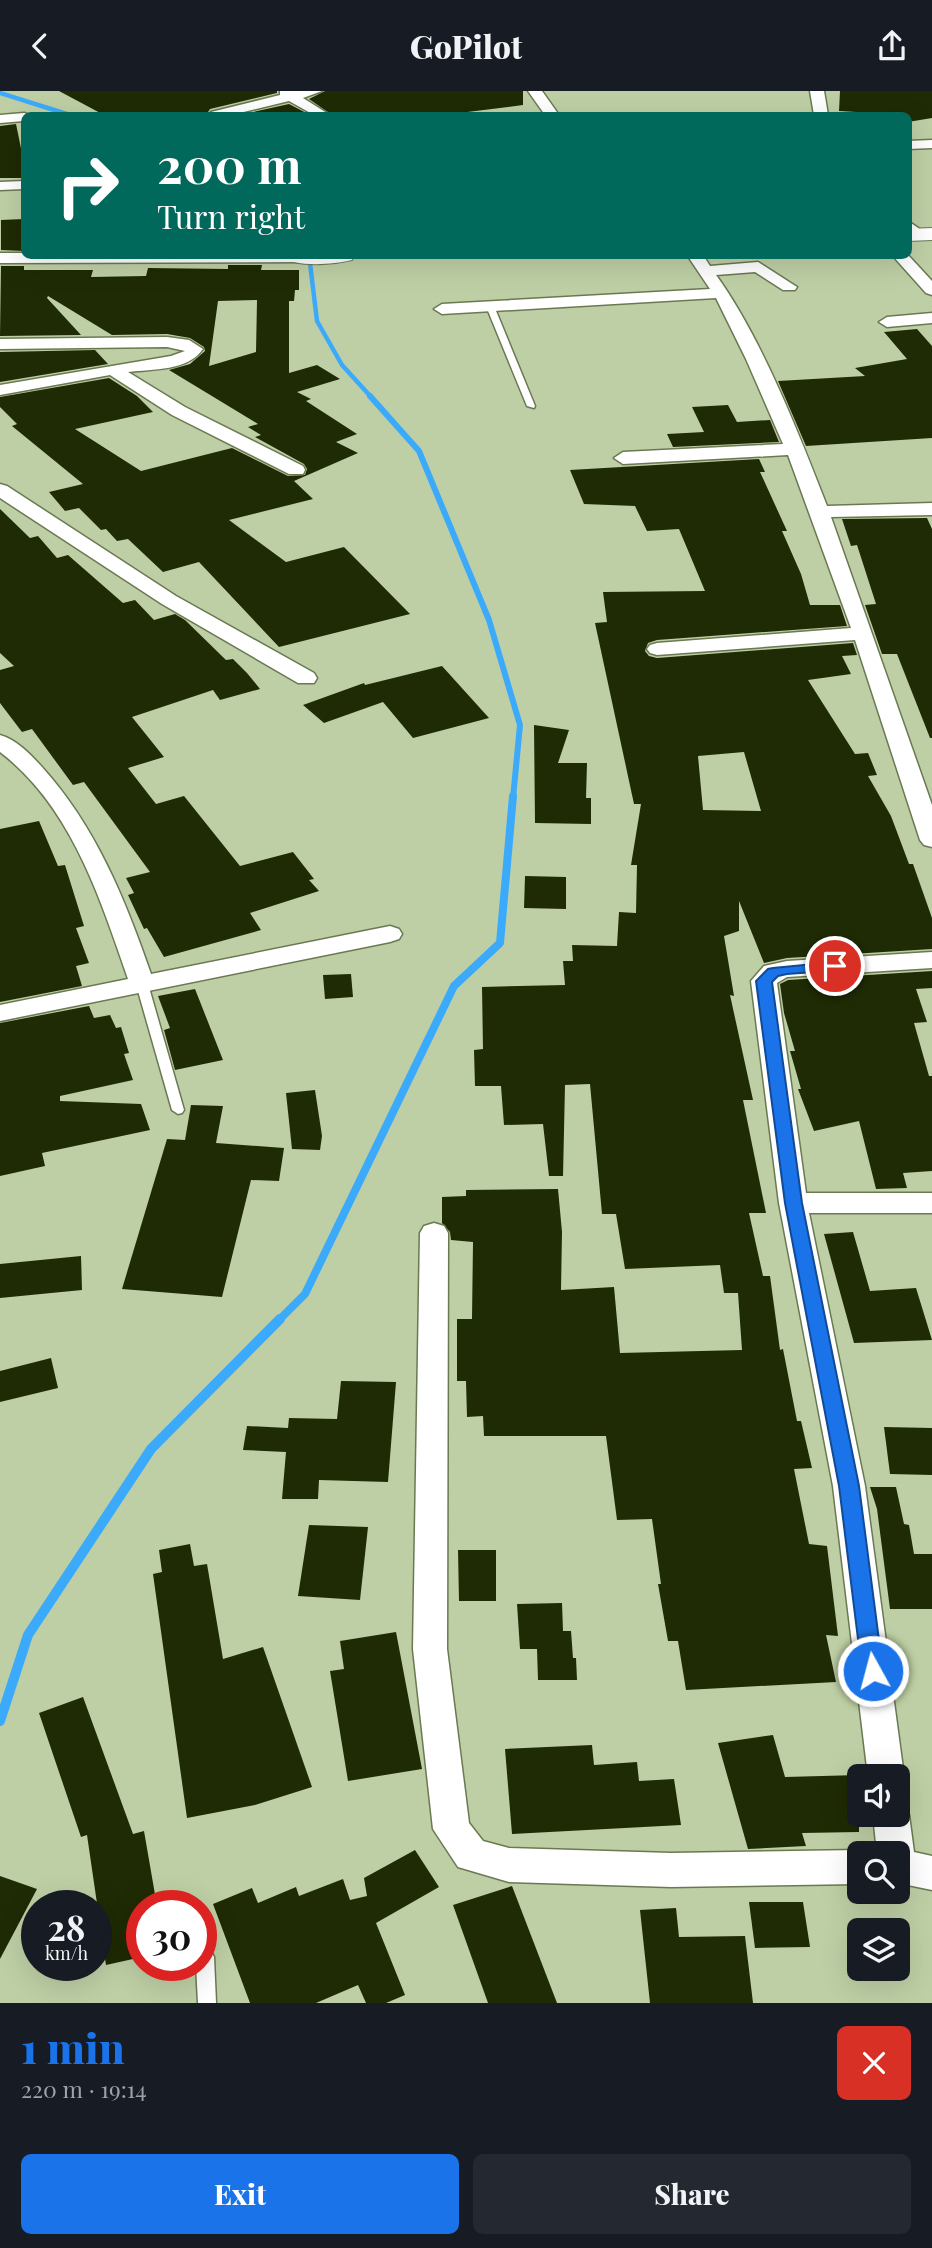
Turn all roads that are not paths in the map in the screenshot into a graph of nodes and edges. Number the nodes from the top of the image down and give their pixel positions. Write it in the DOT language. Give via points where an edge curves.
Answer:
graph roads {
  1 [pos="315,91"];
  2 [pos="535,91"];
  3 [pos="817,91"];
  4 [pos="287,94"];
  5 [pos="226,112"];
  6 [pos="318,112"];
  7 [pos="550,112"];
  8 [pos="820,112"];
  9 [pos="21,117"];
  10 [pos="0,119"];
  11 [pos="932,144"];
  12 [pos="912,145"];
  13 [pos="21,185"];
  14 [pos="0,186"];
  15 [pos="0,258"];
  16 [pos="21,258"];
  17 [pos="903,259"];
  18 [pos="700,263"];
  19 [pos="789,287"];
  20 [pos="932,290"];
  21 [pos="721,293"];
  22 [pos="490,306"];
  23 [pos="442,309"];
  24 [pos="932,318"];
  25 [pos="887,322"];
  26 [pos="0,344"];
  27 [pos="113,369"];
  28 [pos="0,390"];
  29 [pos="531,406"];
  30 [pos="793,449"];
  31 [pos="623,458"];
  32 [pos="296,470"];
  33 [pos="0,490"];
  34 [pos="932,509"];
  35 [pos="819,512"];
  36 [pos="863,633"];
  37 [pos="657,649"];
  38 [pos="306,678"];
  39 [pos="0,742"];
  40 [pos="932,840"];
  41 [pos="390,935"];
  42 [pos="932,960"];
  43 [pos="142,984"];
  44 [pos="0,1013"];
  45 [pos="177,1110"];
  46 [pos="793,1203"];
  47 [pos="932,1203"];
  48 [pos="434,1233"];
  49 [pos="884,1764"];
  50 [pos="847,1867"];
  51 [pos="910,1868"];
  52 [pos="932,1873"];
  53 [pos="206,1981"];
  54 [pos="207,2003"];
  1 -- 4 [label="street"];
  2 -- 7 [label="street"];
  3 -- 8 [label="street"];
  4 -- 5 [label="street"];
  4 -- 6 [label="street"];
  9 -- 10 [label="street"];
  11 -- 12 [label="street"];
  13 -- 14 [label="street"];
  15 -- 16 [label="street"];
  17 -- 20 [label="street"];
  18 -- 19 [label="street" via="758,267"];
  18 -- 21 [label="street"];
  21 -- 22 [label="street"];
  21 -- 30 [label="street"];
  22 -- 23 [label="street"];
  22 -- 29 [label="lane"];
  24 -- 25 [label="street"];
  26 -- 27 [label="street" via="167,342 195,349 174,361"];
  27 -- 28 [label="street"];
  27 -- 32 [label="street" via="170,407"];
  30 -- 31 [label="street"];
  30 -- 35 [label="street"];
  33 -- 38 [label="street" via="169,600"];
  34 -- 35 [label="street"];
  35 -- 36 [label="street"];
  36 -- 37 [label="street"];
  36 -- 40 [label="street"];
  39 -- 43 [label="street" via="18,753 78,826 102,871"];
  41 -- 43 [label="street"];
  42 -- 46 [label="street" via="787,969 773,972 764,981"];
  43 -- 44 [label="street"];
  43 -- 45 [label="lane"];
  46 -- 47 [label="street"];
  46 -- 49 [label="street" via="849,1486"];
  48 -- 50 [label="street" via="430,1649 451,1829 471,1855 509,1865 671,1870"];
  51 -- 52 [label="street"];
  53 -- 54 [label="lane"];
}
